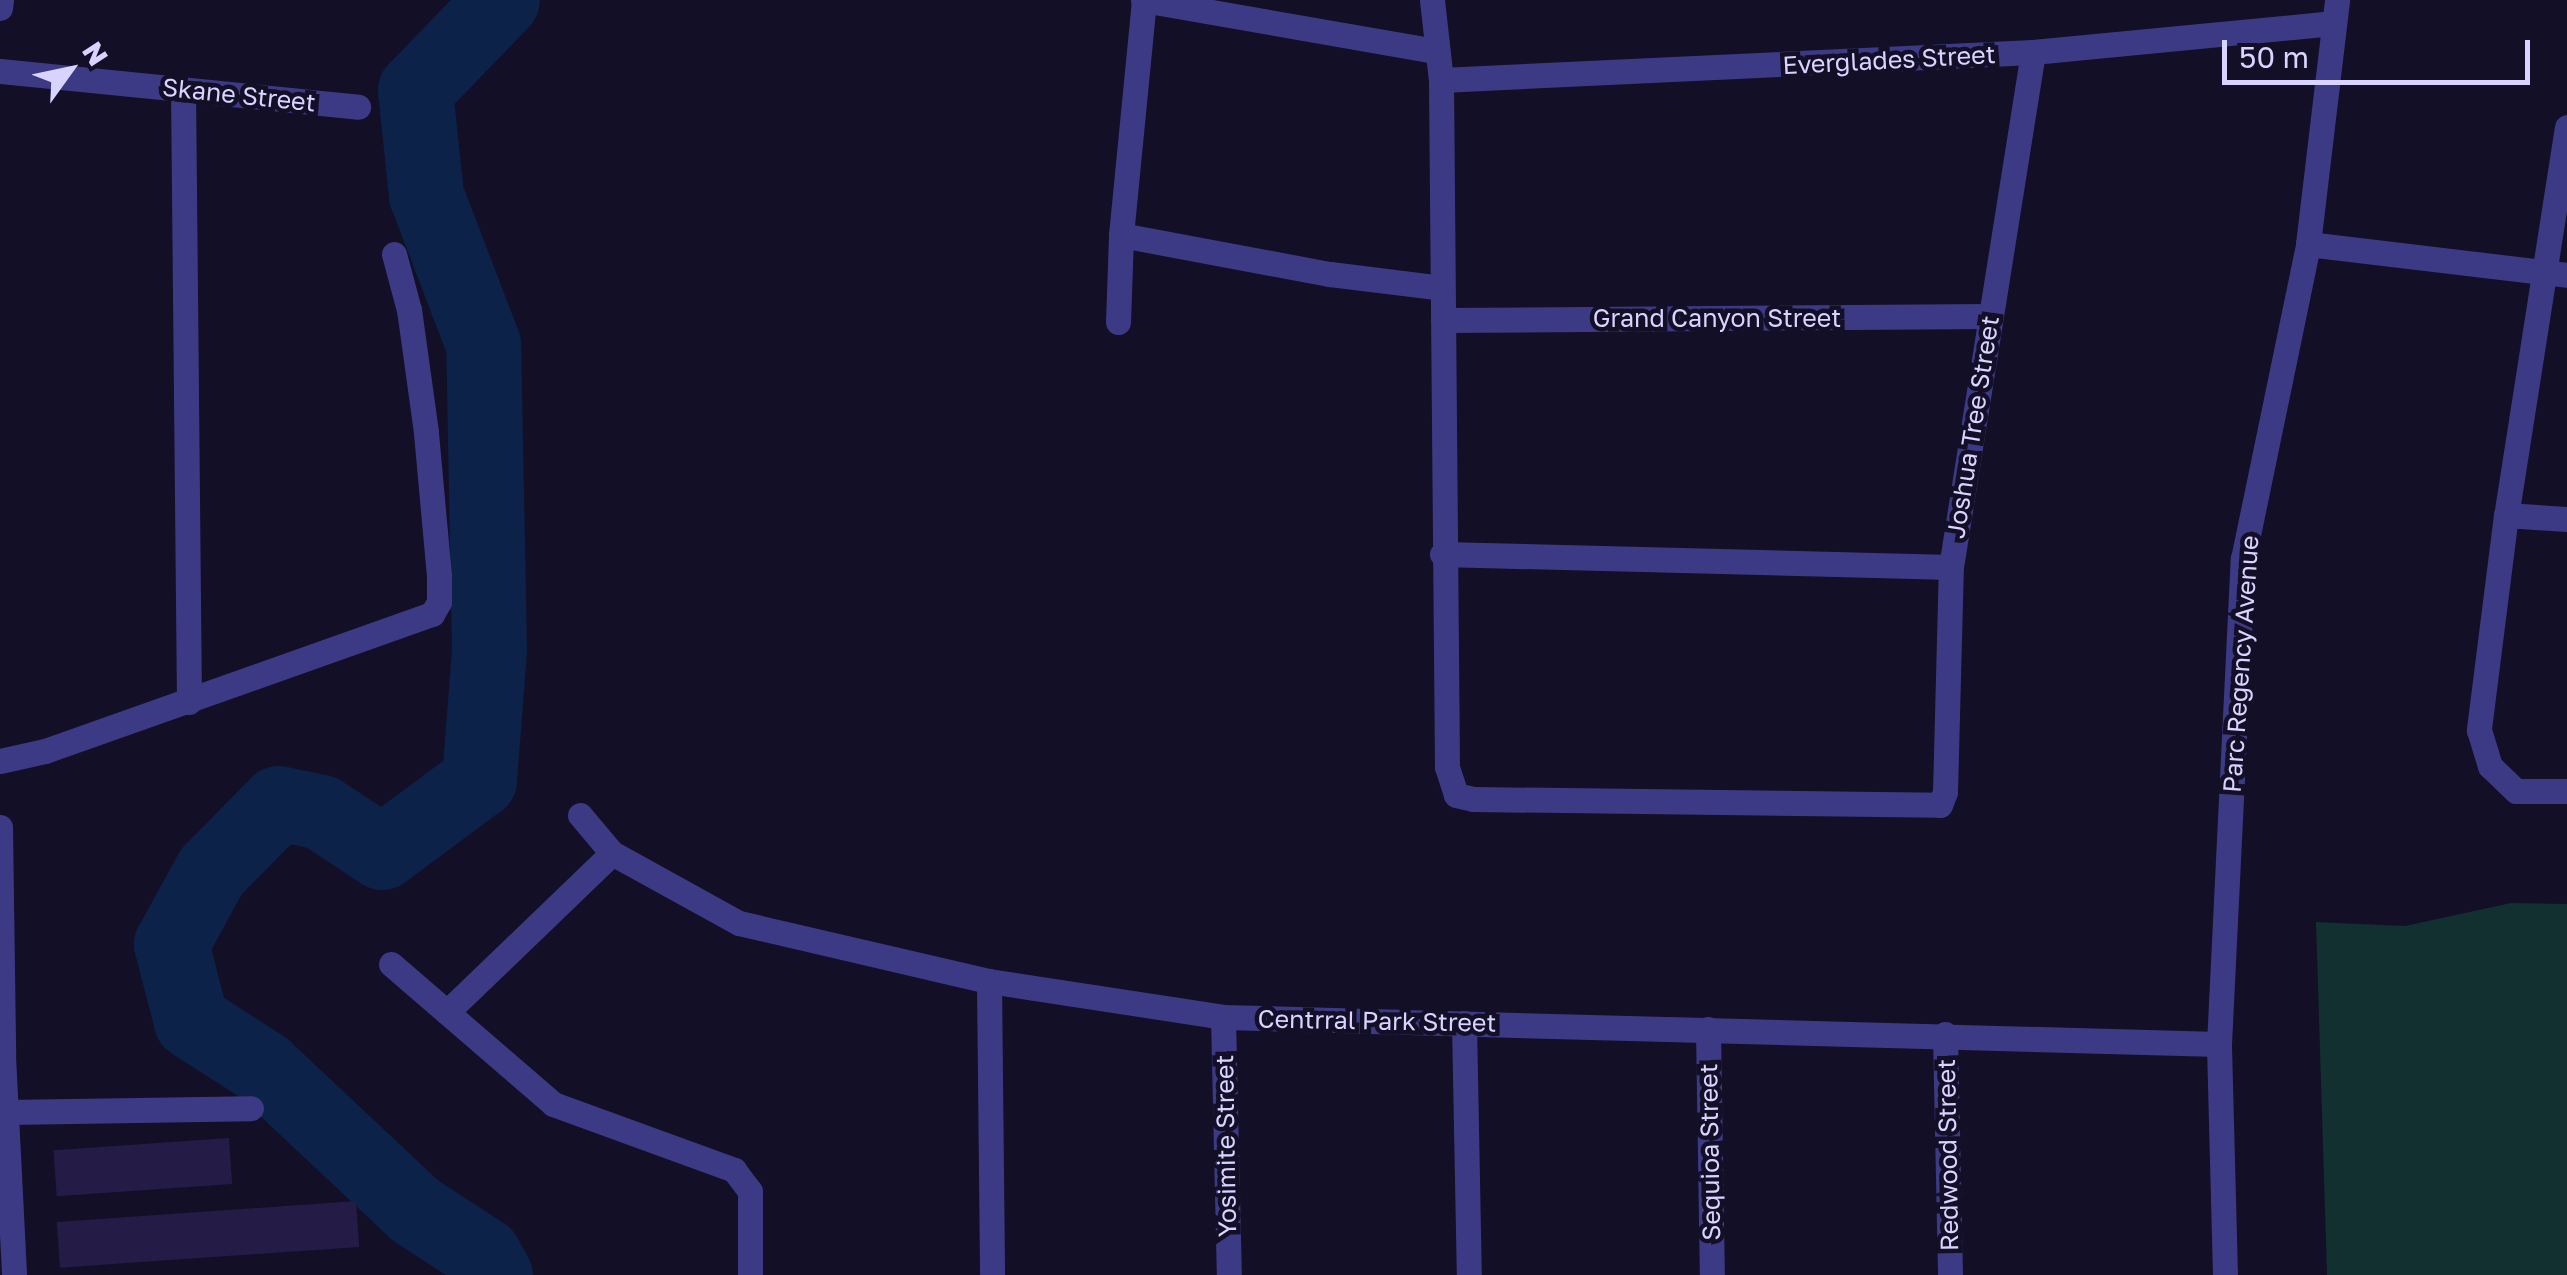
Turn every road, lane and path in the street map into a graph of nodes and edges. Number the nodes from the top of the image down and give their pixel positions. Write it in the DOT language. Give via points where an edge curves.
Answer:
graph roads {
  1 [pos="2,0"];
  2 [pos="1143,0"];
  3 [pos="1432,0"];
  4 [pos="0,8"];
  5 [pos="2336,11"];
  6 [pos="1436,51"];
  7 [pos="2034,52"];
  8 [pos="0,71"];
  9 [pos="1441,80"];
  10 [pos="183,89"];
  11 [pos="358,107"];
  12 [pos="2567,127"];
  13 [pos="1122,234"];
  14 [pos="2308,244"];
  15 [pos="394,254"];
  16 [pos="2554,275"];
  17 [pos="1442,288"];
  18 [pos="1990,316"];
  19 [pos="1444,320"];
  20 [pos="1118,322"];
  21 [pos="2506,515"];
  22 [pos="2567,518"];
  23 [pos="1442,554"];
  24 [pos="1951,566"];
  25 [pos="189,702"];
  26 [pos="0,761"];
  27 [pos="2567,791"];
  28 [pos="580,815"];
  29 [pos="0,827"];
  30 [pos="612,854"];
  31 [pos="391,964"];
  32 [pos="989,982"];
  33 [pos="447,1012"];
  34 [pos="1223,1017"];
  35 [pos="1464,1023"];
  36 [pos="1708,1028"];
  37 [pos="1945,1034"];
  38 [pos="2220,1044"];
  39 [pos="2,1056"];
  40 [pos="251,1108"];
  41 [pos="6,1112"];
  42 [pos="14,1275"];
  43 [pos="750,1275"];
  44 [pos="992,1275"];
  45 [pos="1229,1275"];
  46 [pos="1469,1275"];
  47 [pos="1712,1275"];
  48 [pos="1950,1275"];
  49 [pos="2226,1275"];
  1 -- 4 [label="street"];
  2 -- 6 [label="street"];
  2 -- 13 [label="street"];
  3 -- 6 [label="street"];
  5 -- 7 [label="street, Everglades Street"];
  5 -- 14 [label="street, Parc Regency Avenue"];
  6 -- 9 [label="street"];
  7 -- 9 [label="street, Everglades Street"];
  7 -- 18 [label="street, Joshua Tree Street"];
  8 -- 10 [label="street, Skane Street"];
  9 -- 17 [label="street"];
  10 -- 11 [label="street, Skane Street"];
  10 -- 25 [label="street"];
  12 -- 16 [label="street"];
  13 -- 17 [label="street"];
  13 -- 20 [label="street"];
  14 -- 16 [label="street"];
  14 -- 38 [label="street, Parc Regency Avenue" via="2243,560"];
  15 -- 25 [label="street" via="423,414 440,602 432,614"];
  16 -- 21 [label="street"];
  17 -- 19 [label="street"];
  18 -- 19 [label="street, Grand Canyon Street"];
  18 -- 24 [label="street, Joshua Tree Street"];
  19 -- 23 [label="street"];
  21 -- 22 [label="street"];
  21 -- 27 [label="street" via="2479,730 2490,766 2516,791"];
  23 -- 24 [label="street"];
  23 -- 24 [label="street, Joshua Tree Street" via="1447,767 1456,795 1473,799 1940,805"];
  25 -- 26 [label="street"];
  28 -- 30 [label="street, Centrral Park Street"];
  29 -- 39 [label="street"];
  30 -- 32 [label="street, Centrral Park Street" via="739,923"];
  30 -- 33 [label="street"];
  31 -- 33 [label="street"];
  32 -- 34 [label="street, Centrral Park Street"];
  32 -- 44 [label="street"];
  33 -- 43 [label="street" via="552,1104 734,1170 750,1192"];
  34 -- 35 [label="street, Centrral Park Street"];
  34 -- 45 [label="street, Yosimite Street"];
  35 -- 36 [label="street, Centrral Park Street"];
  35 -- 46 [label="street"];
  36 -- 37 [label="street, Centrral Park Street"];
  36 -- 47 [label="street, Sequioa Street"];
  37 -- 38 [label="street, Centrral Park Street"];
  37 -- 48 [label="street, Redwood Street"];
  38 -- 49 [label="street, Parc Regency Avenue"];
  39 -- 41 [label="street"];
  40 -- 41 [label="street"];
  41 -- 42 [label="street"];
}
